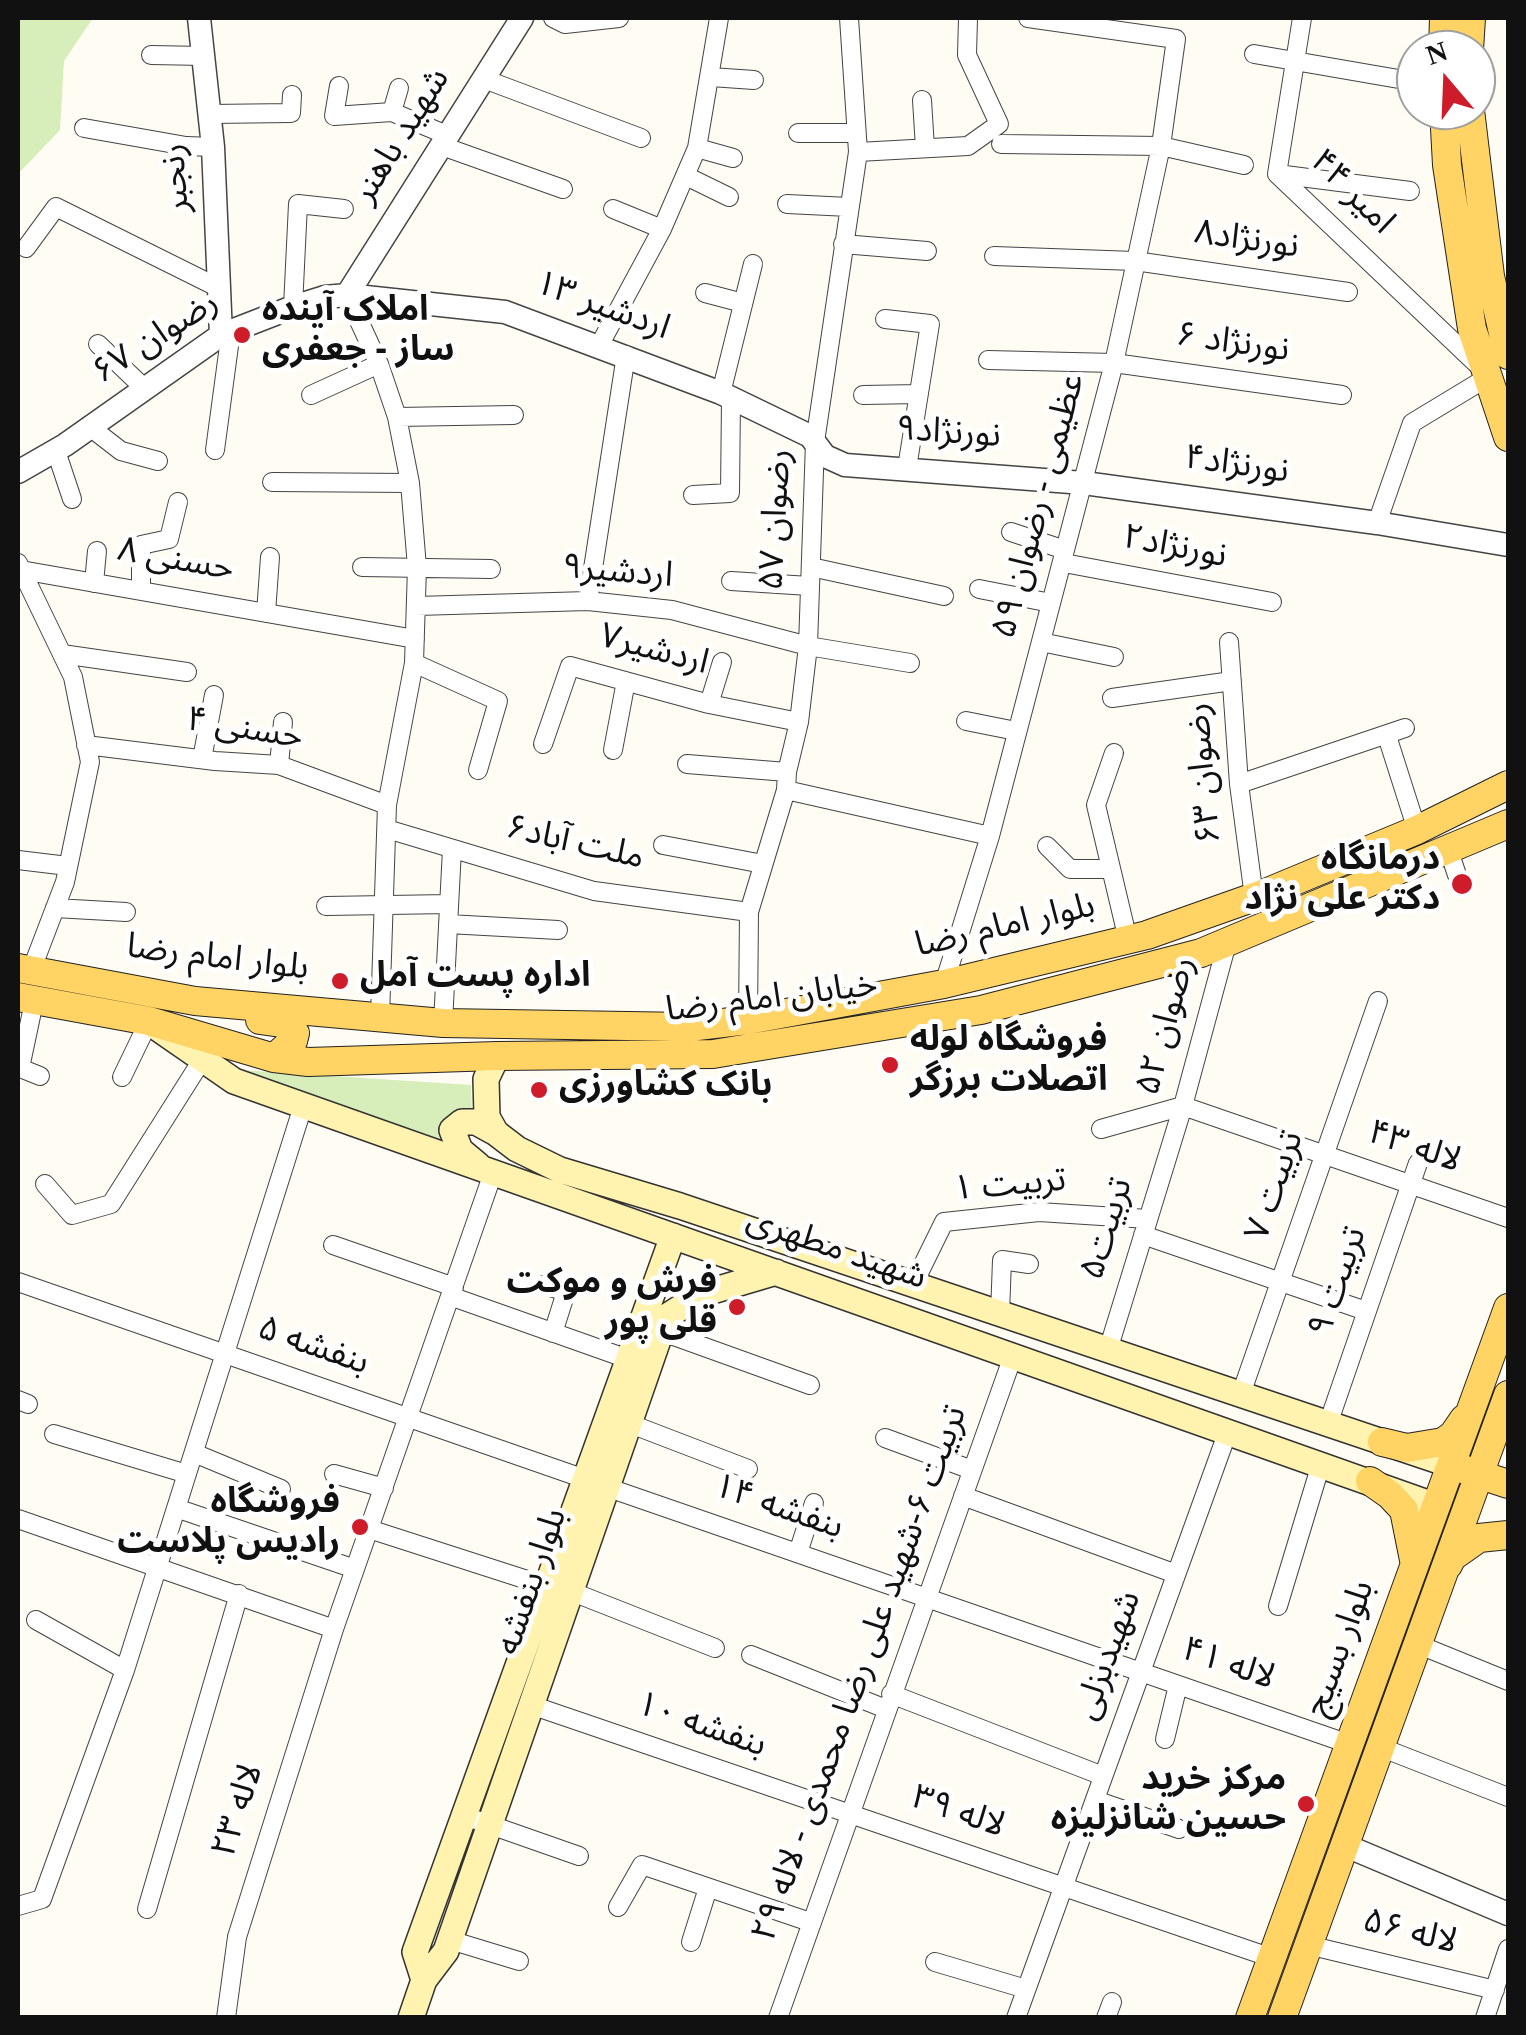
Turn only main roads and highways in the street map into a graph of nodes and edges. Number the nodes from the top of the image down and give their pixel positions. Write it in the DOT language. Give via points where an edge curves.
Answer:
graph roads {
  1 [pos="1445,130"];
  2 [pos="1473,130"];
  3 [pos="1499,276"];
  4 [pos="1499,356"];
  5 [pos="1508,437"];
  6 [pos="1508,785"];
  7 [pos="1508,796"];
  8 [pos="1508,824"];
  9 [pos="1417,830"];
  10 [pos="24,969"];
  11 [pos="26,999"];
  12 [pos="195,1001"];
  13 [pos="376,1017"];
  14 [pos="149,1022"];
  15 [pos="497,1056"];
  16 [pos="274,1058"];
  17 [pos="434,1060"];
  18 [pos="496,1133"];
  19 [pos="489,1171"];
  20 [pos="672,1236"];
  21 [pos="822,1254"];
  22 [pos="776,1272"];
  23 [pos="811,1285"];
  24 [pos="1508,1308"];
  25 [pos="1505,1405"];
  26 [pos="1471,1409"];
  27 [pos="1382,1442"];
  28 [pos="1508,1450"];
  29 [pos="1450,1465"];
  30 [pos="1479,1474"];
  31 [pos="1370,1481"];
  32 [pos="595,1483"];
  33 [pos="1508,1484"];
  34 [pos="1436,1506"];
  35 [pos="1464,1515"];
  36 [pos="1508,1533"];
  37 [pos="1415,1564"];
  38 [pos="1442,1575"];
  39 [pos="558,1589"];
  40 [pos="424,1980"];
  41 [pos="411,2018"];
  42 [pos="1250,2018"];
  43 [pos="1282,2018"];
  1 -- 4 [label="main road" via="1472,329"];
  2 -- 3 [label="main road"];
  3 -- 4 [label="main road"];
  4 -- 5 [label="main road"];
  6 -- 9 [label="main road, بلوار امام رضا"];
  7 -- 9 [label="main road"];
  8 -- 15 [label="main road, خیابان امام رضا" via="1453,863 1228,943 981,1010 713,1054"];
  9 -- 13 [label="main road, بلوار امام رضا" via="1128,940 944,984 748,1020 689,1027"];
  10 -- 12 [label="main road, بلوار امام رضا"];
  11 -- 14 [label="main road, خیابان امام رضا"];
  12 -- 13 [label="main road, بلوار امام رضا"];
  12 -- 16 [label="main road" via="292,1026 292,1041"];
  13 -- 17 [label="main road" via="352,1025 354,1040"];
  14 -- 16 [label="main road, خیابان امام رضا"];
  14 -- 19 [label="main road, شهید مطهری" via="234,1081"];
  15 -- 17 [label="main road, خیابان امام رضا"];
  15 -- 18 [label="main road" via="484,1097"];
  16 -- 17 [label="main road, خیابان امام رضا"];
  18 -- 19 [label="main road" via="476,1122 452,1130 460,1150"];
  18 -- 21 [label="main road, شهید مطهری" via="560,1170"];
  19 -- 20 [label="main road, شهید مطهری"];
  20 -- 22 [label="main road, شهید مطهری"];
  20 -- 32 [label="main road, بلوار بنفشه" via="628,1359"];
  21 -- 23 [label="main road"];
  21 -- 27 [label="main road, شهید مطهری"];
  22 -- 23 [label="main road, شهید مطهری"];
  22 -- 32 [label="main road, بلوار بنفشه" via="702,1294 666,1317 628,1423"];
  23 -- 31 [label="main road, شهید مطهری"];
  24 -- 26 [label="main road, بلوار بسیج"];
  25 -- 26 [label="main road" via="1483,1427"];
  25 -- 28 [label="main road"];
  25 -- 30 [label="main road, بلوار بسیج"];
  26 -- 27 [label="main road" via="1443,1442 1407,1448"];
  26 -- 29 [label="main road, بلوار بسیج"];
  27 -- 29 [label="main road, شهید مطهری"];
  27 -- 31 [label="main road" via="1388,1466"];
  29 -- 30 [label="main road, شهید مطهری"];
  29 -- 34 [label="main road, بلوار بسیج"];
  30 -- 33 [label="main road, شهید مطهری"];
  30 -- 35 [label="main road, بلوار بسیج"];
  31 -- 34 [label="main road, شهید مطهری"];
  31 -- 37 [label="main road" via="1404,1510"];
  32 -- 39 [label="main road, بلوار بنفشه"];
  34 -- 35 [label="main road, شهید مطهری"];
  34 -- 37 [label="main road, بلوار بسیج"];
  35 -- 36 [label="main road, شهید مطهری"];
  35 -- 38 [label="main road, بلوار بسیج"];
  36 -- 38 [label="main road" via="1478,1538 1452,1557"];
  37 -- 38 [label="main road" via="1428,1559"];
  37 -- 42 [label="main road, بلوار بسیج"];
  38 -- 43 [label="main road, بلوار بسیج"];
  39 -- 40 [label="main road, بلوار بنفشه" via="531,1705 491,1825 450,1940"];
  39 -- 40 [label="main road, بلوار بنفشه" via="462,1815 415,1952"];
  40 -- 41 [label="main road, بلوار بنفشه"];
}
